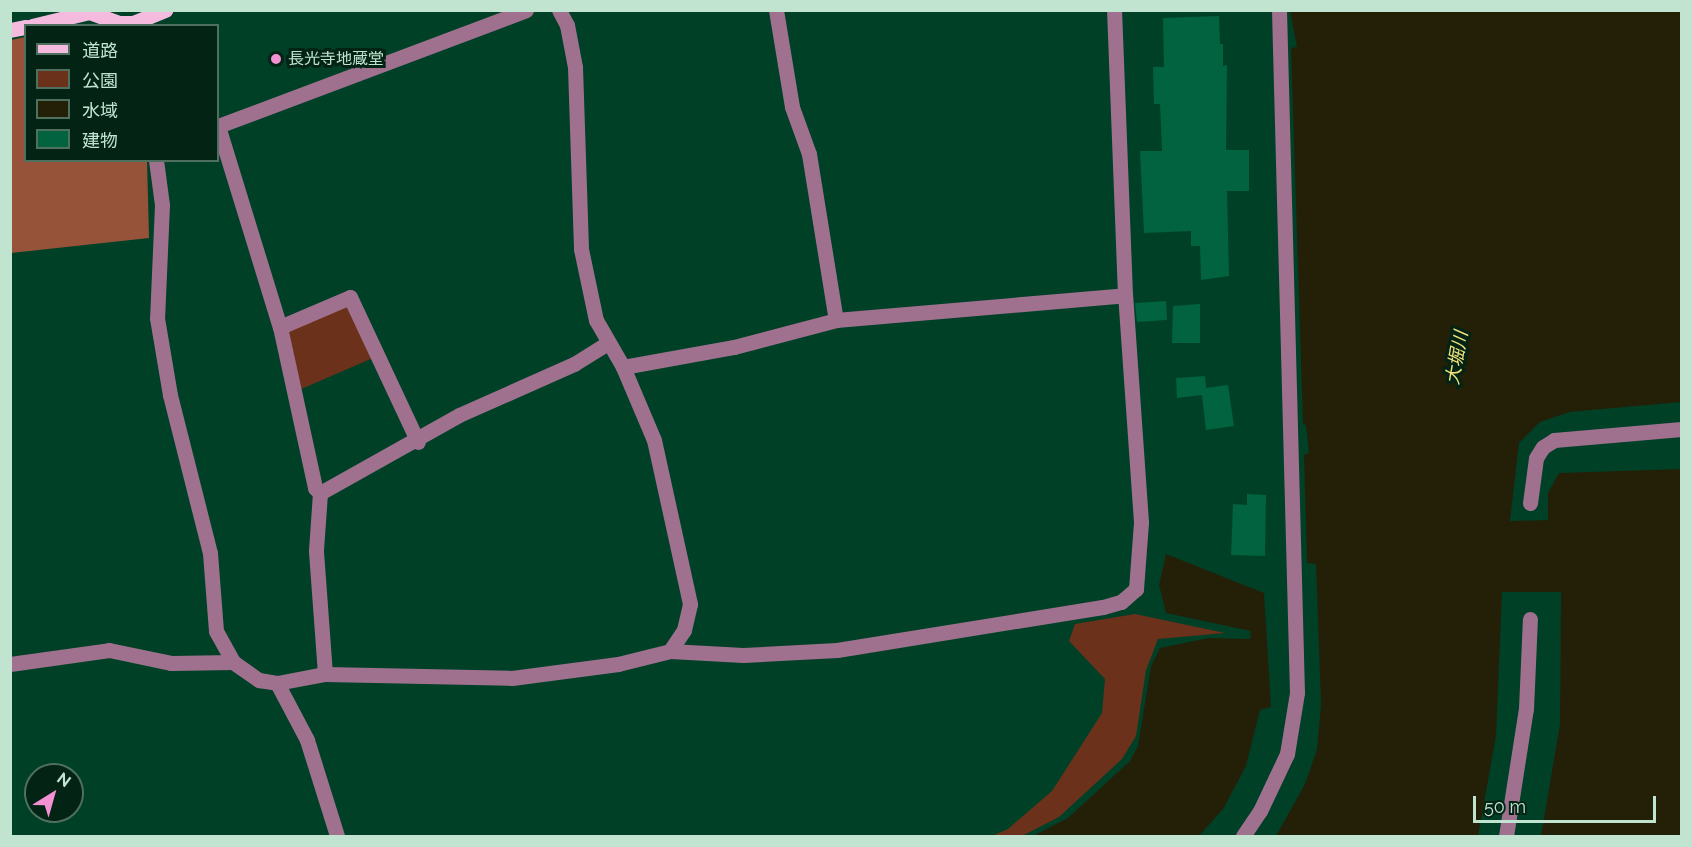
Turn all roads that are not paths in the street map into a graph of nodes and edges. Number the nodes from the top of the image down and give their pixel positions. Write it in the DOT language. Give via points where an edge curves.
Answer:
graph roads {
  1 [pos="165,10"];
  2 [pos="526,10"];
  3 [pos="559,10"];
  4 [pos="776,10"];
  5 [pos="1114,10"];
  6 [pos="1279,10"];
  7 [pos="95,12"];
  8 [pos="112,23"];
  9 [pos="41,24"];
  10 [pos="219,126"];
  11 [pos="219,129"];
  12 [pos="156,162"];
  13 [pos="1125,295"];
  14 [pos="836,320"];
  15 [pos="280,327"];
  16 [pos="608,344"];
  17 [pos="623,367"];
  18 [pos="1682,429"];
  19 [pos="418,442"];
  20 [pos="320,494"];
  21 [pos="1530,503"];
  22 [pos="1530,619"];
  23 [pos="670,651"];
  24 [pos="233,662"];
  25 [pos="10,664"];
  26 [pos="325,674"];
  27 [pos="277,683"];
  28 [pos="337,837"];
  29 [pos="1243,837"];
  30 [pos="1506,837"];
  1 -- 8 [label="main road" via="133,23"];
  2 -- 10 [label="street"];
  3 -- 16 [label="street" via="567,26 575,67 581,249 596,321"];
  4 -- 14 [label="street" via="792,107 809,154"];
  5 -- 13 [label="street"];
  6 -- 29 [label="street" via="1297,693 1287,754"];
  7 -- 8 [label="main road"];
  7 -- 9 [label="main road"];
  11 -- 15 [label="street"];
  12 -- 24 [label="street" via="162,205 159,329 170,395 210,553 216,631"];
  13 -- 14 [label="street"];
  13 -- 23 [label="street" via="1141,522 1139,574 1130,596 1103,607 837,650 743,655"];
  14 -- 17 [label="street" via="734,347"];
  15 -- 19 [label="street" via="350,297"];
  15 -- 20 [label="street" via="315,488"];
  16 -- 17 [label="street"];
  16 -- 19 [label="street" via="574,364 459,416"];
  17 -- 23 [label="street" via="654,440 690,604 684,630"];
  18 -- 21 [label="street" via="1554,440 1536,458"];
  19 -- 20 [label="street"];
  20 -- 26 [label="street" via="316,550"];
  22 -- 30 [label="street" via="1526,709"];
  23 -- 26 [label="street" via="618,664 512,678"];
  24 -- 25 [label="street" via="171,663 109,650"];
  24 -- 27 [label="street" via="259,680"];
  26 -- 27 [label="street"];
  27 -- 28 [label="street" via="307,740"];
}
